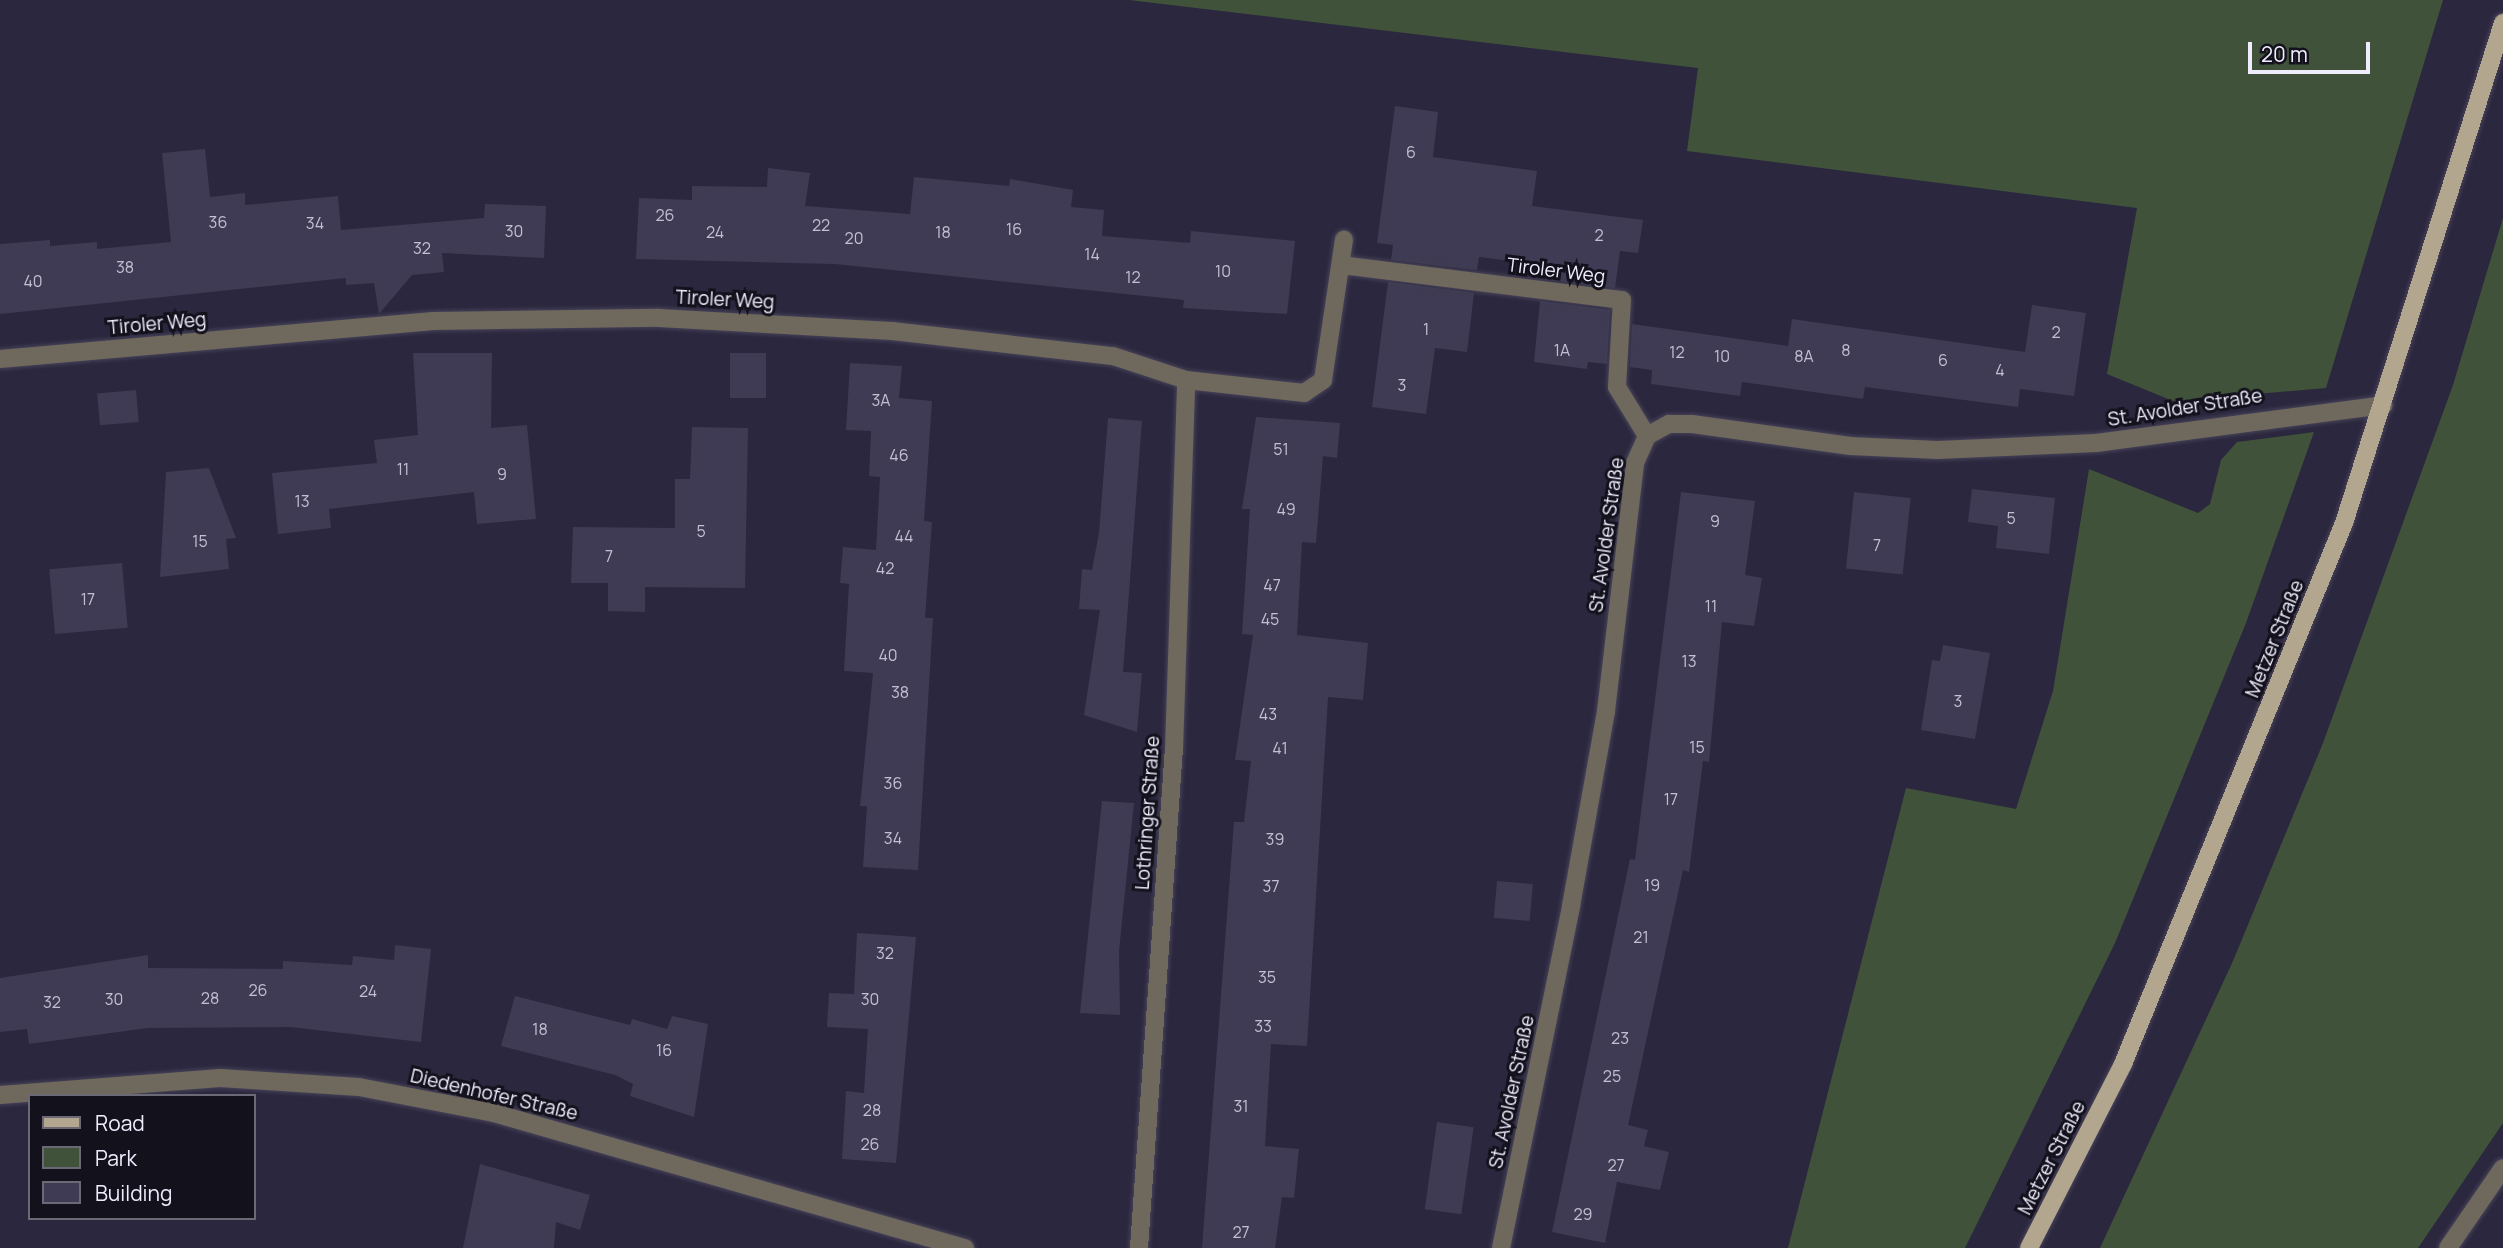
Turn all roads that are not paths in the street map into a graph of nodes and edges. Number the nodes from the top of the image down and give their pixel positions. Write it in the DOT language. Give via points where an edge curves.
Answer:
graph roads {
  1 [pos="2503,23"];
  2 [pos="1345,240"];
  3 [pos="1341,265"];
  4 [pos="0,359"];
  5 [pos="1186,380"];
  6 [pos="2383,405"];
  7 [pos="1647,436"];
  8 [pos="0,1095"];
  9 [pos="2503,1168"];
  10 [pos="965,1248"];
  11 [pos="1139,1248"];
  12 [pos="1501,1248"];
  13 [pos="2029,1248"];
  14 [pos="2448,1248"];
  1 -- 6 [label="main road, Metzer Straße"];
  2 -- 3 [label="street, Tiroler Weg"];
  3 -- 5 [label="street, Tiroler Weg" via="1323,380 1304,393"];
  3 -- 7 [label="street, Tiroler Weg" via="1622,300 1617,387"];
  4 -- 5 [label="street, Tiroler Weg" via="433,321 659,318 892,331 1113,356"];
  5 -- 11 [label="street, Lothringer Straße" via="1175,725"];
  6 -- 7 [label="street, St. Avolder Straße" via="2096,443 1938,450 1850,446 1692,424 1669,424"];
  6 -- 13 [label="main road, Metzer Straße" via="2301,631 2134,1039"];
  7 -- 12 [label="street, St. Avolder Straße" via="1635,463 1606,711 1571,906"];
  8 -- 10 [label="street, Diedenhofer Straße" via="220,1078 359,1087 494,1113"];
  9 -- 14 [label="street"];
}
